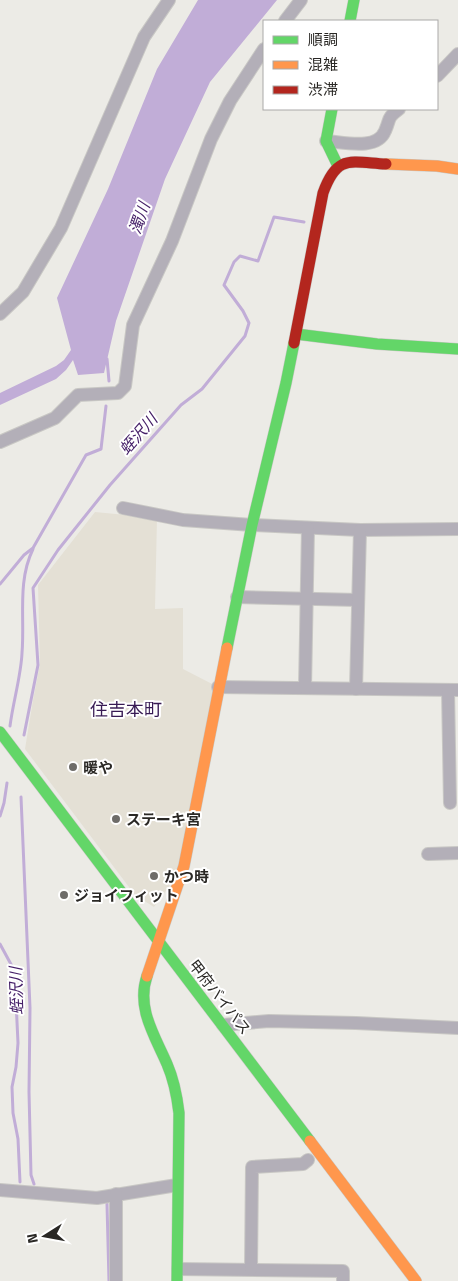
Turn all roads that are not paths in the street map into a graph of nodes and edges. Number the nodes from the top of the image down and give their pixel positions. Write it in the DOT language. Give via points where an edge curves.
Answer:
graph roads {
  1 [pos="169,0"];
  2 [pos="301,0"];
  3 [pos="354,0"];
  4 [pos="286,20"];
  5 [pos="350,20"];
  6 [pos="263,51"];
  7 [pos="458,54"];
  8 [pos="438,75"];
  9 [pos="332,110"];
  10 [pos="399,110"];
  11 [pos="326,140"];
  12 [pos="338,166"];
  13 [pos="458,169"];
  14 [pos="0,314"];
  15 [pos="296,334"];
  16 [pos="458,350"];
  17 [pos="0,442"];
  18 [pos="122,508"];
  19 [pos="252,525"];
  20 [pos="308,528"];
  21 [pos="458,529"];
  22 [pos="360,530"];
  23 [pos="237,596"];
  24 [pos="306,598"];
  25 [pos="358,600"];
  26 [pos="218,687"];
  27 [pos="305,688"];
  28 [pos="356,689"];
  29 [pos="453,690"];
  30 [pos="0,732"];
  31 [pos="453,743"];
  32 [pos="450,804"];
  33 [pos="458,853"];
  34 [pos="428,854"];
  35 [pos="142,941"];
  36 [pos="159,942"];
  37 [pos="157,960"];
  38 [pos="222,1025"];
  39 [pos="458,1028"];
  40 [pos="308,1160"];
  41 [pos="177,1185"];
  42 [pos="0,1190"];
  43 [pos="116,1194"];
  44 [pos="251,1269"];
  45 [pos="178,1275"];
  46 [pos="116,1281"];
  47 [pos="343,1281"];
  48 [pos="416,1281"];
  1 -- 14 [label="street" via="144,37 61,228 23,292"];
  2 -- 4 [label="street"];
  3 -- 5 [label="main road"];
  6 -- 17 [label="street" via="210,139 172,241 133,325 125,386 118,393 78,395 55,418"];
  7 -- 8 [label="street"];
  9 -- 11 [label="main road"];
  10 -- 11 [label="street" via="389,117 385,133 378,140 368,144"];
  11 -- 12 [label="main road"];
  12 -- 13 [label="main road" via="358,162"];
  12 -- 15 [label="main road" via="328,177 323,193"];
  15 -- 16 [label="main road" via="380,345"];
  15 -- 19 [label="main road"];
  18 -- 19 [label="street" via="182,520"];
  19 -- 20 [label="street"];
  19 -- 23 [label="main road"];
  20 -- 22 [label="street"];
  20 -- 24 [label="street"];
  21 -- 22 [label="street"];
  22 -- 25 [label="street"];
  23 -- 24 [label="street"];
  23 -- 26 [label="main road"];
  24 -- 25 [label="street"];
  24 -- 27 [label="street"];
  25 -- 28 [label="street"];
  26 -- 27 [label="street"];
  26 -- 36 [label="main road" via="184,866"];
  27 -- 28 [label="street"];
  28 -- 29 [label="street"];
  29 -- 31 [label="street"];
  30 -- 36 [label="main road, 甲府バイパス"];
  31 -- 32 [label="street"];
  33 -- 34 [label="street"];
  35 -- 37 [label="main road"];
  36 -- 37 [label="main road"];
  36 -- 38 [label="main road, 甲府バイパス"];
  37 -- 41 [label="main road" via="145,981 144,1007 177,1092"];
  38 -- 39 [label="street" via="269,1021"];
  38 -- 48 [label="main road, 甲府バイパス"];
  40 -- 44 [label="street" via="303,1164 252,1167"];
  41 -- 43 [label="street"];
  41 -- 45 [label="main road"];
  42 -- 43 [label="street" via="97,1198"];
  43 -- 46 [label="street"];
  44 -- 45 [label="street"];
  44 -- 47 [label="street" via="343,1271"];
}
